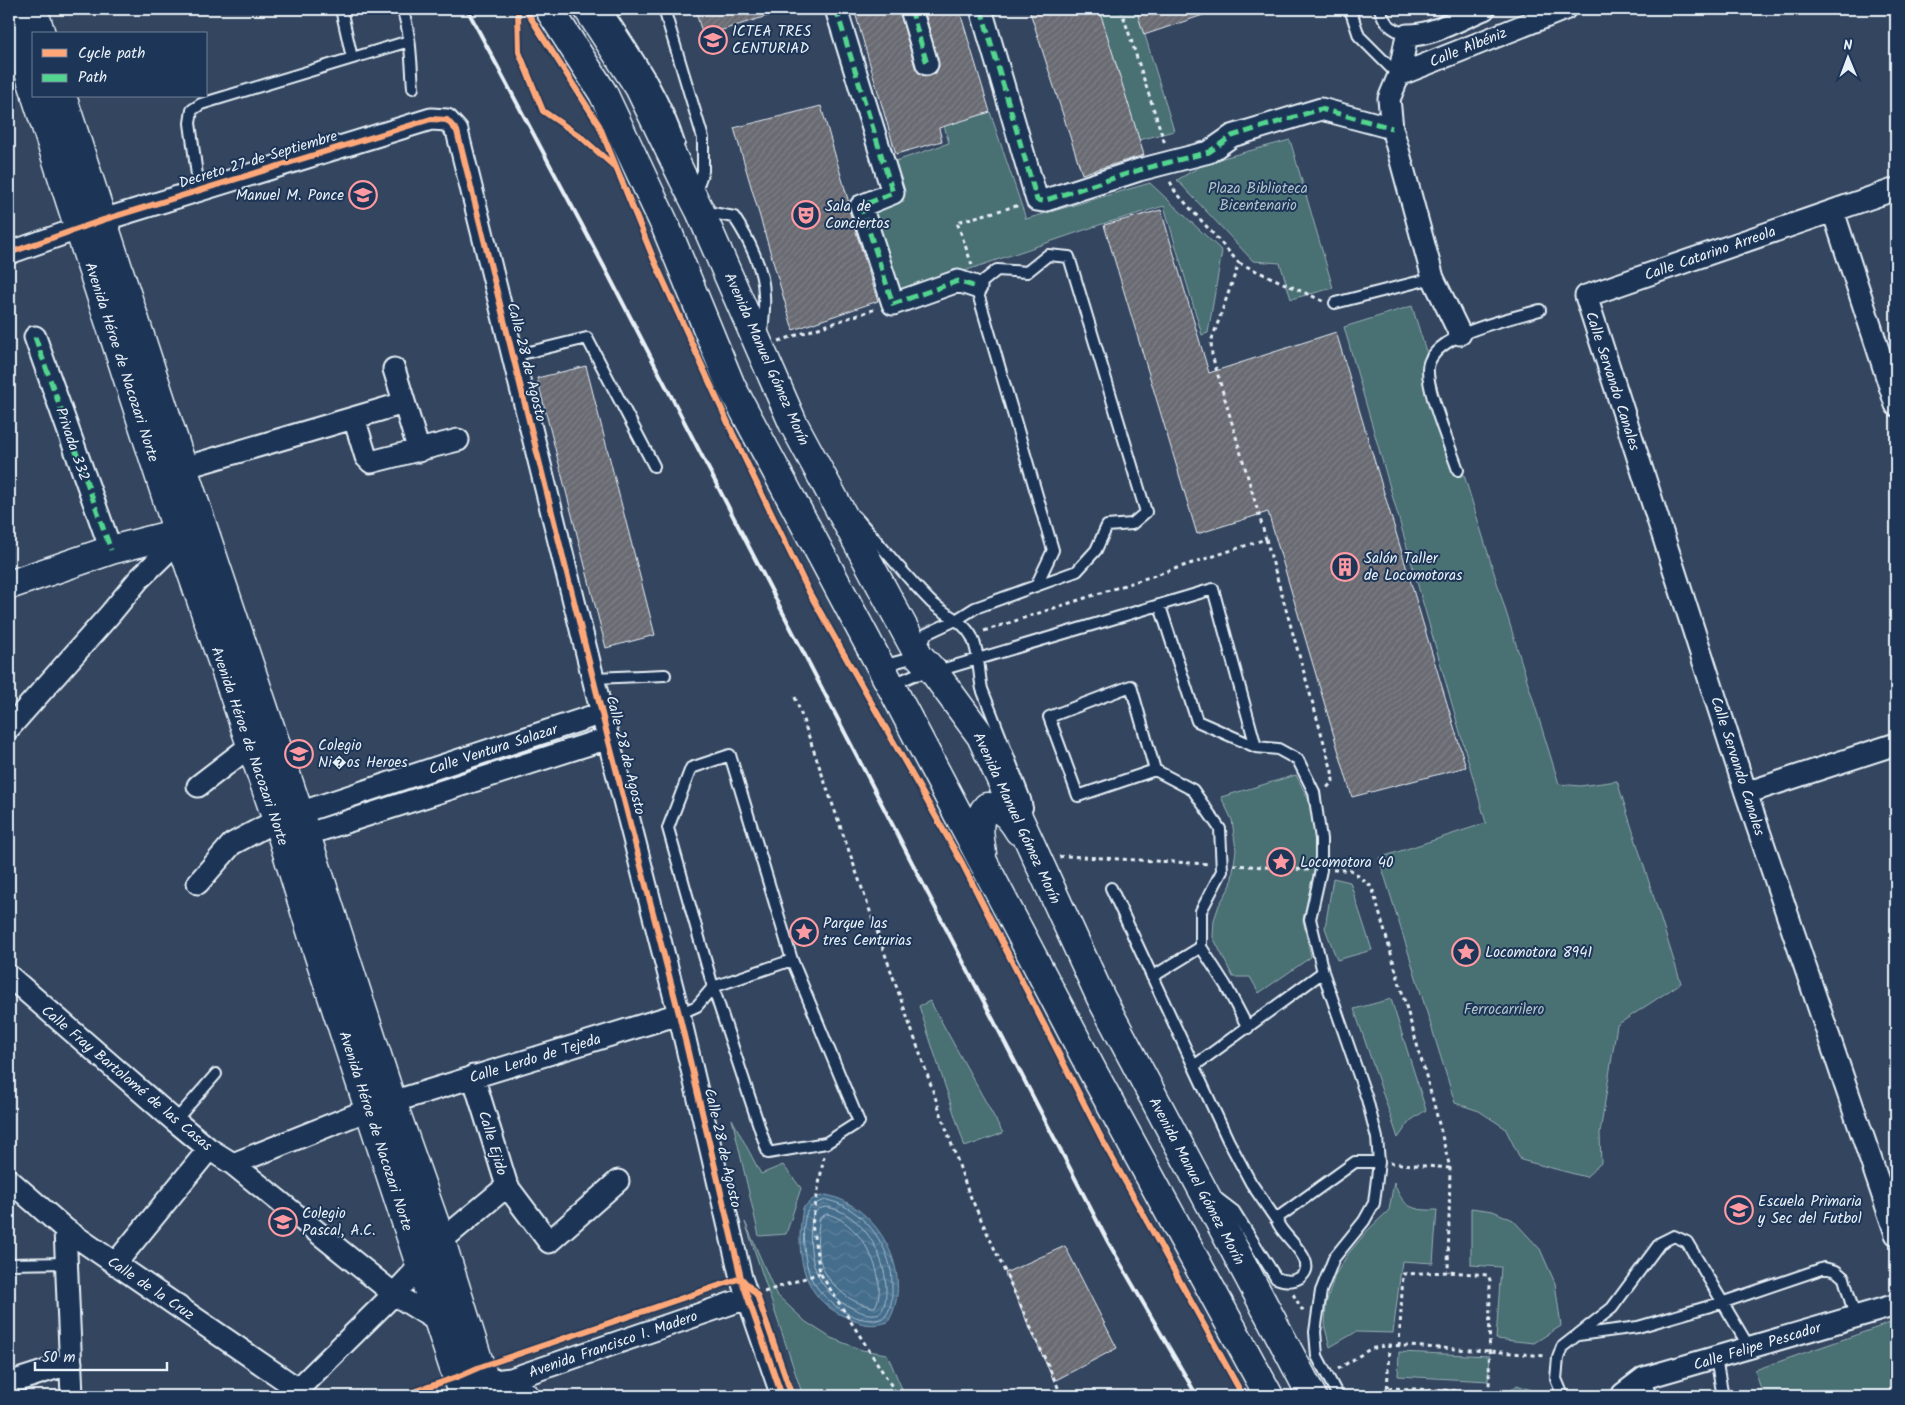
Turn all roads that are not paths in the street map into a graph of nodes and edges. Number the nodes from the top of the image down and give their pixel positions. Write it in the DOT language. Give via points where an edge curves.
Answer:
graph roads {
  1 [pos="9,9"];
  2 [pos="33,9"];
  3 [pos="341,9"];
  4 [pos="402,9"];
  5 [pos="549,9"];
  6 [pos="588,9"];
  7 [pos="606,9"];
  8 [pos="664,9"];
  9 [pos="836,9"];
  10 [pos="911,9"];
  11 [pos="981,9"];
  12 [pos="1350,9"];
  13 [pos="1380,9"];
  14 [pos="1484,9"];
  15 [pos="1565,9"];
  16 [pos="1450,23"];
  17 [pos="40,32"];
  18 [pos="1407,36"];
  19 [pos="409,41"];
  20 [pos="1462,50"];
  21 [pos="352,58"];
  22 [pos="927,64"];
  23 [pos="1399,75"];
  24 [pos="32,82"];
  25 [pos="414,88"];
  26 [pos="37,98"];
  27 [pos="62,98"];
  28 [pos="447,120"];
  29 [pos="1392,128"];
  30 [pos="1896,189"];
  31 [pos="199,190"];
  32 [pos="692,196"];
  33 [pos="1834,211"];
  34 [pos="91,225"];
  35 [pos="9,254"];
  36 [pos="1433,278"];
  37 [pos="967,284"];
  38 [pos="1586,296"];
  39 [pos="1335,303"];
  40 [pos="1540,310"];
  41 [pos="1460,334"];
  42 [pos="35,337"];
  43 [pos="513,356"];
  44 [pos="394,369"];
  45 [pos="404,403"];
  46 [pos="1896,405"];
  47 [pos="354,418"];
  48 [pos="458,440"];
  49 [pos="419,451"];
  50 [pos="195,464"];
  51 [pos="654,466"];
  52 [pos="1458,470"];
  53 [pos="828,485"];
  54 [pos="179,536"];
  55 [pos="111,550"];
  56 [pos="9,582"];
  57 [pos="1036,586"];
  58 [pos="1160,606"];
  59 [pos="956,620"];
  60 [pos="979,658"];
  61 [pos="926,664"];
  62 [pos="665,675"];
  63 [pos="886,676"];
  64 [pos="594,678"];
  65 [pos="602,713"];
  66 [pos="9,728"];
  67 [pos="608,738"];
  68 [pos="1896,744"];
  69 [pos="250,746"];
  70 [pos="1256,747"];
  71 [pos="1155,770"];
  72 [pos="198,786"];
  73 [pos="1746,793"];
  74 [pos="293,823"];
  75 [pos="1039,862"];
  76 [pos="984,866"];
  77 [pos="198,883"];
  78 [pos="1111,888"];
  79 [pos="1201,947"];
  80 [pos="792,960"];
  81 [pos="1323,972"];
  82 [pos="9,976"];
  83 [pos="1152,977"];
  84 [pos="713,987"];
  85 [pos="679,1014"];
  86 [pos="1248,1028"];
  87 [pos="1194,1066"];
  88 [pos="216,1074"];
  89 [pos="473,1076"];
  90 [pos="381,1106"];
  91 [pos="175,1121"];
  92 [pos="210,1149"];
  93 [pos="1379,1162"];
  94 [pos="233,1164"];
  95 [pos="9,1180"];
  96 [pos="618,1181"];
  97 [pos="507,1186"];
  98 [pos="1200,1186"];
  99 [pos="1277,1221"];
  100 [pos="65,1228"];
  101 [pos="1896,1234"];
  102 [pos="441,1240"];
  103 [pos="67,1263"];
  104 [pos="9,1264"];
  105 [pos="115,1264"];
  106 [pos="420,1266"];
  107 [pos="394,1294"];
  108 [pos="747,1298"];
  109 [pos="1724,1302"];
  110 [pos="1896,1305"];
  111 [pos="1855,1317"];
  112 [pos="438,1322"];
  113 [pos="1576,1335"];
  114 [pos="1749,1347"];
  115 [pos="1716,1359"];
  116 [pos="71,1362"];
  117 [pos="9,1383"];
  118 [pos="1320,1386"];
  119 [pos="1648,1387"];
  120 [pos="476,1390"];
  121 [pos="295,1392"];
  122 [pos="72,1396"];
  123 [pos="529,1396"];
  124 [pos="782,1396"];
  125 [pos="1269,1396"];
  126 [pos="1338,1396"];
  127 [pos="1563,1396"];
  128 [pos="1622,1396"];
  129 [pos="1723,1396"];
  1 -- 24 [label="main road"];
  2 -- 17 [label="main road"];
  3 -- 21 [label="lane"];
  4 -- 19 [label="lane"];
  5 -- 63 [label="main road" via="603,93 665,225 731,386"];
  6 -- 32 [label="main road, Avenida Manuel Gómez Morín" via="639,87"];
  7 -- 32 [label="lane" via="646,71 672,120"];
  8 -- 32 [label="lane" via="703,138 703,171"];
  9 -- 37 [label="street" via="893,194 861,206 893,304"];
  10 -- 22 [label="street"];
  11 -- 29 [label="street" via="1037,200 1043,201 1209,152 1232,136 1321,109"];
  12 -- 23 [label="lane" via="1359,36"];
  13 -- 18 [label="lane" via="1387,25"];
  14 -- 16 [label="street, Calle Albéniz"];
  15 -- 20 [label="street, Calle Albéniz"];
  16 -- 18 [label="street, Calle Albéniz" via="1426,33"];
  16 -- 20 [label="street"];
  18 -- 23 [label="street"];
  19 -- 21 [label="lane"];
  19 -- 25 [label="lane"];
  20 -- 23 [label="street, Calle Albéniz"];
  21 -- 31 [label="lane" via="201,104 192,110 190,123"];
  23 -- 29 [label="street" via="1389,99"];
  26 -- 34 [label="main road, Avenida Héroe de Nacozari Norte"];
  27 -- 34 [label="main road, Avenida Héroe de Nacozari Norte"];
  28 -- 31 [label="street, Decreto 27 de Septiembre" via="431,119"];
  28 -- 43 [label="street, Calle 28 de Agosto" via="457,131"];
  29 -- 36 [label="street"];
  30 -- 33 [label="street, Calle Catarino Arreola"];
  31 -- 34 [label="street, Decreto 27 de Septiembre"];
  32 -- 53 [label="main road, Avenida Manuel Gómez Morín" via="793,423"];
  33 -- 38 [label="street, Calle Catarino Arreola"];
  33 -- 46 [label="street"];
  34 -- 35 [label="street, Decreto 27 de Septiembre"];
  34 -- 50 [label="main road, Avenida Héroe de Nacozari Norte"];
  34 -- 54 [label="main road, Avenida Héroe de Nacozari Norte"];
  36 -- 39 [label="lane"];
  36 -- 41 [label="street"];
  37 -- 57 [label="lane" via="1052,550"];
  37 -- 57 [label="lane" via="997,270 1027,272 1048,256 1069,257 1146,512 1132,524 1107,526 1096,550 1077,571"];
  38 -- 73 [label="street, Calle Servando Canales"];
  40 -- 41 [label="lane"];
  41 -- 52 [label="lane" via="1437,350 1428,364 1429,386"];
  42 -- 55 [label="street, Privada 332"];
  43 -- 51 [label="lane" via="587,338"];
  43 -- 64 [label="street, Calle 28 de Agosto"];
  44 -- 45 [label="street"];
  45 -- 47 [label="street"];
  45 -- 49 [label="street"];
  47 -- 49 [label="street" via="366,457 371,462"];
  47 -- 50 [label="street"];
  48 -- 49 [label="street"];
  50 -- 74 [label="main road, Avenida Héroe de Nacozari Norte"];
  53 -- 59 [label="lane" via="932,604"];
  53 -- 61 [label="main road, Avenida Manuel Gómez Morín"];
  54 -- 55 [label="main road"];
  54 -- 66 [label="street"];
  54 -- 69 [label="main road, Avenida Héroe de Nacozari Norte"];
  55 -- 56 [label="main road"];
  57 -- 59 [label="lane" via="975,608"];
  58 -- 60 [label="lane"];
  58 -- 70 [label="lane" via="1196,721"];
  58 -- 70 [label="lane" via="1213,589"];
  59 -- 60 [label="lane" via="971,635"];
  59 -- 61 [label="lane" via="926,634"];
  60 -- 61 [label="lane"];
  60 -- 75 [label="lane" via="982,689 1025,799"];
  61 -- 63 [label="lane"];
  61 -- 63 [label="lane" via="914,676"];
  61 -- 75 [label="main road, Avenida Manuel Gómez Morín" via="981,736"];
  62 -- 64 [label="lane"];
  63 -- 76 [label="main road"];
  64 -- 65 [label="street, Calle 28 de Agosto"];
  65 -- 67 [label="street, Calle 28 de Agosto"];
  65 -- 74 [label="street, Calle Ventura Salazar"];
  67 -- 74 [label="street, Calle Ventura Salazar"];
  67 -- 85 [label="street, Calle 28 de Agosto"];
  68 -- 73 [label="street"];
  69 -- 72 [label="street"];
  69 -- 74 [label="main road, Avenida Héroe de Nacozari Norte"];
  70 -- 81 [label="lane" via="1278,749 1298,760 1314,792 1322,839 1321,870 1310,919"];
  71 -- 71 [label="lane" via="1131,686 1049,717 1078,796"];
  71 -- 79 [label="lane" via="1192,790 1220,829 1222,871 1201,911"];
  73 -- 101 [label="street, Calle Servando Canales"];
  74 -- 77 [label="street" via="232,844"];
  74 -- 90 [label="main road, Avenida Héroe de Nacozari Norte" via="313,938"];
  75 -- 76 [label="main road" via="1016,825 1000,809 986,807 980,818 979,830"];
  75 -- 98 [label="main road, Avenida Manuel Gómez Morín" via="1102,998"];
  76 -- 125 [label="main road"];
  78 -- 83 [label="lane"];
  79 -- 83 [label="lane"];
  79 -- 86 [label="lane"];
  80 -- 84 [label="lane"];
  80 -- 84 [label="lane" via="860,1122 826,1143 768,1152"];
  80 -- 84 [label="lane" via="730,756 691,768 668,828"];
  81 -- 86 [label="lane"];
  81 -- 93 [label="lane" via="1367,1099 1378,1138"];
  82 -- 91 [label="street, Calle Fray Bartolomé de las Casas"];
  83 -- 87 [label="lane"];
  84 -- 85 [label="lane" via="697,1006"];
  85 -- 89 [label="street, Calle Lerdo de Tejeda"];
  85 -- 108 [label="street, Calle 28 de Agosto"];
  86 -- 87 [label="lane"];
  87 -- 99 [label="lane" via="1228,1140"];
  88 -- 91 [label="lane"];
  89 -- 90 [label="street, Calle Lerdo de Tejeda"];
  89 -- 97 [label="street, Calle Ejido"];
  90 -- 94 [label="street, Calle Lerdo de Tejeda"];
  90 -- 102 [label="main road, Avenida Héroe de Nacozari Norte"];
  90 -- 106 [label="main road, Avenida Héroe de Nacozari Norte"];
  91 -- 92 [label="street, Calle Fray Bartolomé de las Casas"];
  92 -- 94 [label="street, Calle Fray Bartolomé de las Casas"];
  92 -- 105 [label="street"];
  93 -- 99 [label="lane" via="1355,1162"];
  93 -- 118 [label="lane" via="1374,1203 1364,1222 1334,1258 1321,1291 1315,1332"];
  94 -- 107 [label="street, Calle Fray Bartolomé de las Casas"];
  95 -- 100 [label="street, Calle de la Cruz"];
  96 -- 97 [label="street" via="549,1242"];
  97 -- 102 [label="street, Calle Ejido"];
  98 -- 99 [label="lane" via="1234,1211 1276,1278 1294,1281 1302,1276 1306,1260 1279,1228"];
  98 -- 118 [label="main road, Avenida Manuel Gómez Morín"];
  100 -- 103 [label="street"];
  100 -- 105 [label="street, Calle de la Cruz"];
  102 -- 120 [label="main road, Avenida Héroe de Nacozari Norte"];
  103 -- 104 [label="lane"];
  103 -- 116 [label="street"];
  105 -- 121 [label="street, Calle de la Cruz"];
  106 -- 107 [label="street"];
  106 -- 112 [label="main road, Avenida Héroe de Nacozari Norte"];
  107 -- 112 [label="street, Calle Fray Bartolomé de las Casas"];
  107 -- 121 [label="street"];
  108 -- 120 [label="street, Avenida Francisco I. Madero"];
  108 -- 124 [label="street, Calle 28 de Agosto"];
  109 -- 111 [label="lane" via="1824,1268 1836,1271 1844,1278"];
  109 -- 113 [label="lane" via="1638,1327"];
  109 -- 113 [label="lane" via="1687,1242 1674,1236 1660,1243 1612,1308"];
  109 -- 114 [label="lane"];
  110 -- 111 [label="street, Calle Felipe Pescador"];
  111 -- 114 [label="street, Calle Felipe Pescador"];
  112 -- 120 [label="main road, Avenida Héroe de Nacozari Norte"];
  113 -- 127 [label="lane" via="1562,1347 1558,1358 1556,1379"];
  114 -- 115 [label="street, Calle Felipe Pescador"];
  115 -- 119 [label="street, Calle Felipe Pescador"];
  115 -- 129 [label="lane"];
  116 -- 117 [label="street"];
  116 -- 122 [label="street"];
  118 -- 126 [label="lane"];
  119 -- 128 [label="street, Calle Felipe Pescador"];
  120 -- 123 [label="street"];
}
